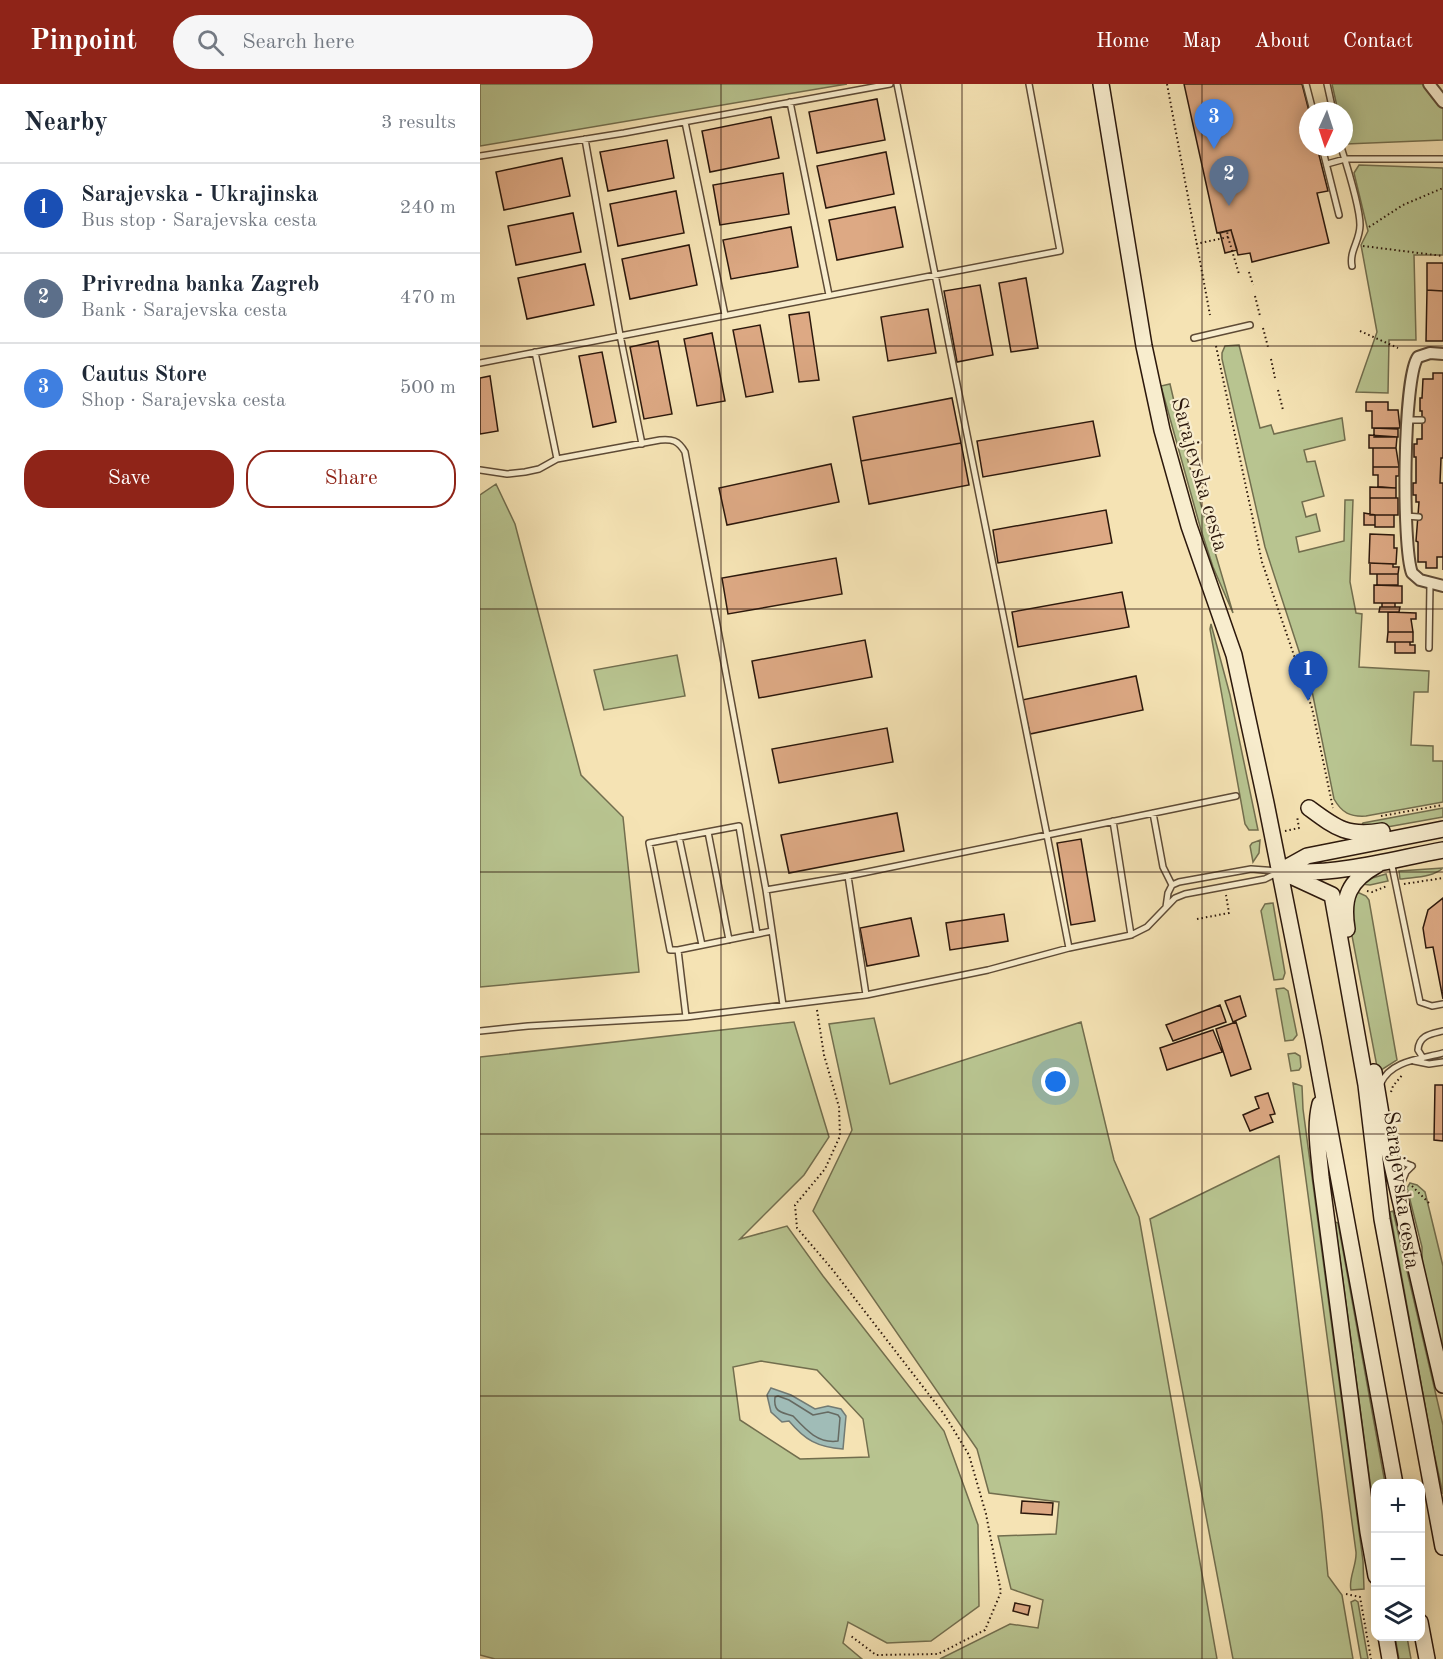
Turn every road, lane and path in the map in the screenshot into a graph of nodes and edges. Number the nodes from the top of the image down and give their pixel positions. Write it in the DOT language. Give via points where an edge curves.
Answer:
graph roads {
  1 [pos="890,84"];
  2 [pos="897,84"];
  3 [pos="1029,84"];
  4 [pos="1101,84"];
  5 [pos="1167,84"];
  6 [pos="1306,84"];
  7 [pos="1327,84"];
  8 [pos="1429,84"];
  9 [pos="789,102"];
  10 [pos="1311,102"];
  11 [pos="1331,102"];
  12 [pos="1443,102"];
  13 [pos="685,122"];
  14 [pos="585,139"];
  15 [pos="480,156"];
  16 [pos="1325,156"];
  17 [pos="1344,156"];
  18 [pos="1345,159"];
  19 [pos="1443,159"];
  20 [pos="1327,164"];
  21 [pos="1443,188"];
  22 [pos="1339,214"];
  23 [pos="1227,231"];
  24 [pos="1364,231"];
  25 [pos="1228,237"];
  26 [pos="1196,244"];
  27 [pos="1359,246"];
  28 [pos="1443,256"];
  29 [pos="1352,266"];
  30 [pos="1249,272"];
  31 [pos="1239,274"];
  32 [pos="935,275"];
  33 [pos="1252,285"];
  34 [pos="829,295"];
  35 [pos="1206,296"];
  36 [pos="1255,296"];
  37 [pos="1198,298"];
  38 [pos="725,315"];
  39 [pos="1210,315"];
  40 [pos="1260,316"];
  41 [pos="1250,324"];
  42 [pos="1263,328"];
  43 [pos="1360,331"];
  44 [pos="620,335"];
  45 [pos="1194,338"];
  46 [pos="1216,346"];
  47 [pos="1268,347"];
  48 [pos="1398,348"];
  49 [pos="535,352"];
  50 [pos="1443,354"];
  51 [pos="1271,358"];
  52 [pos="480,363"];
  53 [pos="1275,378"];
  54 [pos="1278,390"];
  55 [pos="1283,410"];
  56 [pos="1408,420"];
  57 [pos="1422,420"];
  58 [pos="642,444"];
  59 [pos="557,459"];
  60 [pos="480,470"];
  61 [pos="1406,516"];
  62 [pos="1419,517"];
  63 [pos="1430,584"];
  64 [pos="1443,586"];
  65 [pos="1429,648"];
  66 [pos="1236,796"];
  67 [pos="1443,805"];
  68 [pos="1309,808"];
  69 [pos="1334,811"];
  70 [pos="1153,813"];
  71 [pos="1380,816"];
  72 [pos="1113,821"];
  73 [pos="1438,830"];
  74 [pos="708,832"];
  75 [pos="1047,835"];
  76 [pos="679,837"];
  77 [pos="1443,850"];
  78 [pos="1388,860"];
  79 [pos="1280,871"];
  80 [pos="848,876"];
  81 [pos="1443,878"];
  82 [pos="1172,885"];
  83 [pos="1396,885"];
  84 [pos="766,890"];
  85 [pos="1225,892"];
  86 [pos="1371,892"];
  87 [pos="1166,907"];
  88 [pos="1197,919"];
  89 [pos="772,931"];
  90 [pos="757,934"];
  91 [pos="1131,935"];
  92 [pos="729,940"];
  93 [pos="702,945"];
  94 [pos="1069,948"];
  95 [pos="678,950"];
  96 [pos="1345,971"];
  97 [pos="866,995"];
  98 [pos="816,1001"];
  99 [pos="1443,1004"];
  100 [pos="783,1005"];
  101 [pos="686,1017"];
  102 [pos="480,1031"];
  103 [pos="1443,1031"];
  104 [pos="1360,1053"];
  105 [pos="1443,1053"];
  106 [pos="1423,1058"];
  107 [pos="1413,1061"];
  108 [pos="1443,1062"];
  109 [pos="1406,1070"];
  110 [pos="1322,1095"];
  111 [pos="1384,1096"];
  112 [pos="1409,1183"];
  113 [pos="1431,1205"];
  114 [pos="1443,1385"];
  115 [pos="1394,1479"];
  116 [pos="1442,1541"];
  117 [pos="1371,1548"];
  118 [pos="1346,1594"];
  119 [pos="851,1636"];
  120 [pos="1387,1641"];
  121 [pos="1424,1641"];
  122 [pos="1371,1659"];
  123 [pos="1390,1659"];
  124 [pos="1427,1659"];
  1 -- 9 [label="lane"];
  2 -- 32 [label="lane"];
  3 -- 32 [label="lane" via="1060,251"];
  4 -- 79 [label="main road, Sarajevska cesta" via="1144,346 1162,430 1189,526 1234,655"];
  5 -- 26 [label="path"];
  6 -- 10 [label="lane"];
  7 -- 11 [label="lane"];
  8 -- 12 [label="street"];
  9 -- 13 [label="lane"];
  9 -- 34 [label="lane"];
  13 -- 14 [label="lane"];
  13 -- 38 [label="lane"];
  14 -- 15 [label="lane"];
  14 -- 44 [label="lane"];
  16 -- 20 [label="lane"];
  17 -- 18 [label="lane"];
  18 -- 19 [label="lane"];
  18 -- 20 [label="lane"];
  18 -- 29 [label="lane" via="1360,218 1359,234 1350,257"];
  20 -- 22 [label="lane"];
  21 -- 24 [label="path" via="1403,206"];
  23 -- 25 [label="path"];
  25 -- 26 [label="path"];
  25 -- 31 [label="path"];
  26 -- 35 [label="path"];
  27 -- 28 [label="path"];
  30 -- 33 [label="path"];
  32 -- 34 [label="lane"];
  32 -- 75 [label="lane"];
  34 -- 38 [label="lane"];
  35 -- 37 [label="path"];
  35 -- 39 [label="path"];
  36 -- 40 [label="path"];
  38 -- 44 [label="lane"];
  41 -- 45 [label="lane"];
  42 -- 47 [label="path"];
  43 -- 48 [label="path"];
  44 -- 49 [label="lane"];
  44 -- 58 [label="lane"];
  46 -- 69 [label="path" via="1262,562 1312,708"];
  49 -- 52 [label="lane"];
  49 -- 59 [label="lane"];
  50 -- 56 [label="street" via="1424,354 1415,361"];
  51 -- 53 [label="path"];
  54 -- 55 [label="path"];
  56 -- 57 [label="lane"];
  56 -- 61 [label="street"];
  58 -- 59 [label="lane"];
  58 -- 84 [label="lane" via="671,440 680,443 685,452"];
  59 -- 60 [label="lane" via="525,472"];
  61 -- 62 [label="lane"];
  61 -- 63 [label="street" via="1412,573"];
  63 -- 64 [label="street"];
  63 -- 65 [label="lane"];
  66 -- 70 [label="lane"];
  67 -- 71 [label="path"];
  68 -- 73 [label="main road" via="1334,827 1348,832"];
  70 -- 72 [label="lane"];
  70 -- 82 [label="lane" via="1164,867"];
  72 -- 75 [label="lane"];
  72 -- 91 [label="lane"];
  73 -- 79 [label="main road" via="1307,856"];
  74 -- 76 [label="lane"];
  74 -- 90 [label="lane" via="739,826"];
  74 -- 92 [label="lane"];
  75 -- 80 [label="lane"];
  75 -- 94 [label="lane"];
  76 -- 93 [label="lane"];
  76 -- 95 [label="lane" via="649,843 670,950"];
  77 -- 78 [label="main road"];
  78 -- 79 [label="main road" via="1311,872"];
  78 -- 83 [label="lane"];
  78 -- 96 [label="main road" via="1358,879 1347,894 1345,915 1350,952"];
  79 -- 82 [label="lane" via="1251,869"];
  79 -- 87 [label="lane" via="1265,879 1185,894"];
  79 -- 96 [label="main road, Sarajevska cesta" via="1332,895"];
  79 -- 110 [label="main road, Sarajevska cesta"];
  80 -- 84 [label="lane"];
  80 -- 97 [label="lane"];
  81 -- 83 [label="path"];
  82 -- 87 [label="lane"];
  83 -- 86 [label="path"];
  83 -- 99 [label="lane" via="1420,1002"];
  84 -- 89 [label="lane"];
  85 -- 88 [label="path" via="1229,913"];
  87 -- 91 [label="lane" via="1147,927"];
  89 -- 90 [label="lane"];
  89 -- 100 [label="lane"];
  90 -- 92 [label="lane"];
  91 -- 94 [label="lane"];
  92 -- 93 [label="lane"];
  93 -- 95 [label="lane"];
  94 -- 97 [label="lane" via="988,970"];
  95 -- 101 [label="lane"];
  96 -- 104 [label="main road, Sarajevska cesta"];
  97 -- 98 [label="lane"];
  98 -- 100 [label="lane"];
  98 -- 119 [label="path" via="824,1055 839,1107 840,1136 825,1169 795,1205 797,1228 944,1414 969,1455 986,1514 1001,1592 985,1630 938,1654 876,1654"];
  100 -- 101 [label="lane"];
  101 -- 102 [label="lane"];
  103 -- 106 [label="lane" via="1422,1038 1418,1050"];
  104 -- 111 [label="main road" via="1370,1062"];
  104 -- 116 [label="main road, Sarajevska cesta" via="1382,1219"];
  105 -- 106 [label="lane"];
  106 -- 107 [label="lane"];
  107 -- 108 [label="lane"];
  107 -- 111 [label="lane" via="1390,1070 1382,1081"];
  109 -- 111 [label="path"];
  110 -- 115 [label="main road, Sarajevska cesta"];
  110 -- 117 [label="main road" via="1317,1119 1321,1177"];
  111 -- 114 [label="main road" via="1391,1155"];
  112 -- 113 [label="path"];
  118 -- 122 [label="path" via="1360,1597"];
  120 -- 123 [label="main road"];
  121 -- 124 [label="main road"];
}
